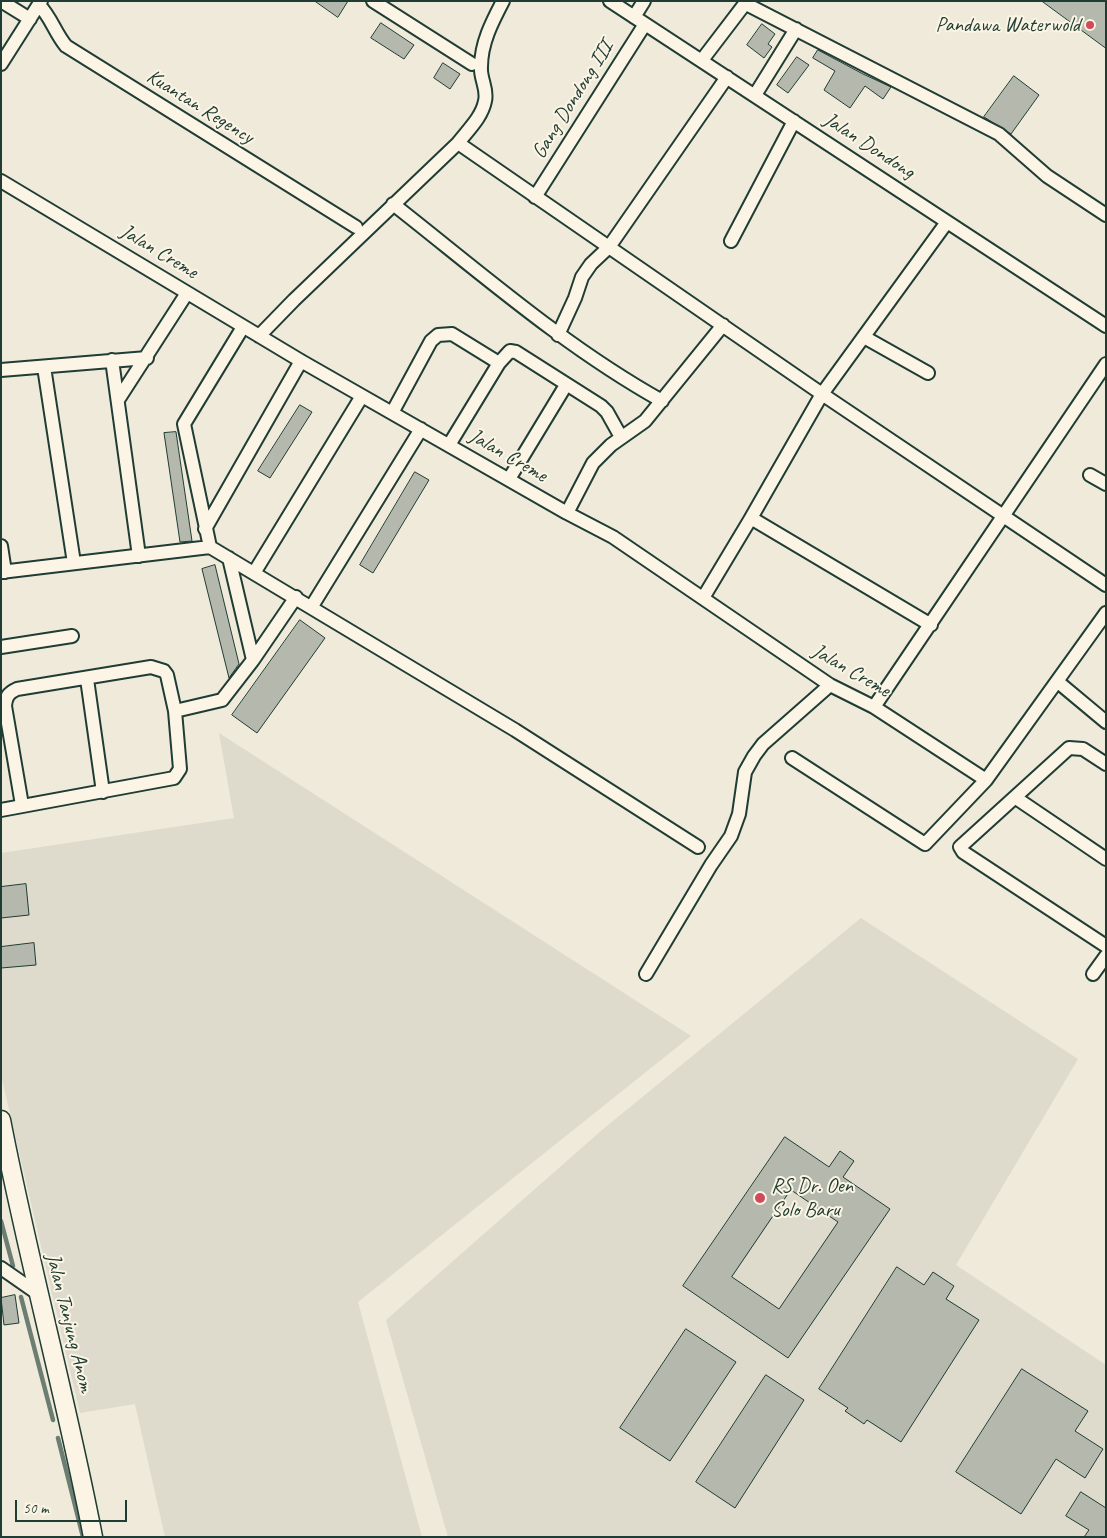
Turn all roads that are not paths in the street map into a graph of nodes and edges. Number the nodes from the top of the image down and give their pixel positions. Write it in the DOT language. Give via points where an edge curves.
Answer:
graph roads {
  1 [pos="2,1"];
  2 [pos="503,1"];
  3 [pos="610,1"];
  4 [pos="644,1"];
  5 [pos="40,3"];
  6 [pos="378,3"];
  7 [pos="747,3"];
  8 [pos="634,17"];
  9 [pos="30,19"];
  10 [pos="645,24"];
  11 [pos="796,30"];
  12 [pos="702,60"];
  13 [pos="1,64"];
  14 [pos="472,64"];
  15 [pos="727,77"];
  16 [pos="755,95"];
  17 [pos="794,121"];
  18 [pos="458,143"];
  19 [pos="1,181"];
  20 [pos="535,197"];
  21 [pos="394,204"];
  22 [pos="1106,215"];
  23 [pos="947,222"];
  24 [pos="356,227"];
  25 [pos="731,241"];
  26 [pos="609,247"];
  27 [pos="187,293"];
  28 [pos="723,325"];
  29 [pos="1106,326"];
  30 [pos="243,327"];
  31 [pos="558,335"];
  32 [pos="259,336"];
  33 [pos="864,337"];
  34 [pos="146,358"];
  35 [pos="112,360"];
  36 [pos="300,361"];
  37 [pos="499,363"];
  38 [pos="1106,364"];
  39 [pos="44,367"];
  40 [pos="1,370"];
  41 [pos="928,373"];
  42 [pos="566,385"];
  43 [pos="822,394"];
  44 [pos="362,396"];
  45 [pos="118,400"];
  46 [pos="662,401"];
  47 [pos="392,413"];
  48 [pos="421,430"];
  49 [pos="621,437"];
  50 [pos="449,446"];
  51 [pos="1090,474"];
  52 [pos="509,479"];
  53 [pos="1106,484"];
  54 [pos="567,512"];
  55 [pos="1004,516"];
  56 [pos="751,518"];
  57 [pos="205,529"];
  58 [pos="1,546"];
  59 [pos="210,547"];
  60 [pos="139,556"];
  61 [pos="229,558"];
  62 [pos="74,563"];
  63 [pos="3,572"];
  64 [pos="254,573"];
  65 [pos="1106,585"];
  66 [pos="296,597"];
  67 [pos="702,598"];
  68 [pos="312,606"];
  69 [pos="1106,613"];
  70 [pos="931,625"];
  71 [pos="72,636"];
  72 [pos="1,647"];
  73 [pos="253,660"];
  74 [pos="87,679"];
  75 [pos="1058,682"];
  76 [pos="830,685"];
  77 [pos="874,707"];
  78 [pos="175,711"];
  79 [pos="1106,722"];
  80 [pos="792,758"];
  81 [pos="1106,764"];
  82 [pos="986,780"];
  83 [pos="103,792"];
  84 [pos="1016,798"];
  85 [pos="22,806"];
  86 [pos="1,810"];
  87 [pos="698,847"];
  88 [pos="1106,858"];
  89 [pos="1106,946"];
  90 [pos="1106,956"];
  91 [pos="646,974"];
  92 [pos="1093,974"];
  93 [pos="1,1120"];
  94 [pos="1,1268"];
  95 [pos="37,1293"];
  96 [pos="93,1537"];
  1 -- 9 [label="street"];
  2 -- 18 [label="street" via="490,27 481,65 485,101 475,122"];
  3 -- 8 [label="street, Jalan Dondong"];
  4 -- 8 [label="street"];
  5 -- 9 [label="street"];
  5 -- 24 [label="street, Kuantan Regency" via="66,46"];
  6 -- 14 [label="street"];
  7 -- 11 [label="street"];
  7 -- 12 [label="street"];
  8 -- 10 [label="street, Jalan Dondong"];
  9 -- 13 [label="street"];
  10 -- 12 [label="street, Jalan Dondong"];
  10 -- 20 [label="street, Gang Dondong III"];
  11 -- 16 [label="street"];
  11 -- 22 [label="street" via="999,134 1047,176"];
  12 -- 15 [label="street, Jalan Dondong"];
  15 -- 16 [label="street, Jalan Dondong"];
  15 -- 26 [label="street"];
  16 -- 17 [label="street, Jalan Dondong"];
  17 -- 23 [label="street, Jalan Dondong"];
  17 -- 25 [label="street"];
  18 -- 20 [label="street"];
  18 -- 21 [label="street"];
  19 -- 27 [label="street, Jalan Creme"];
  20 -- 26 [label="street"];
  21 -- 31 [label="street"];
  21 -- 32 [label="street"];
  23 -- 29 [label="street, Jalan Dondong"];
  23 -- 33 [label="street"];
  26 -- 28 [label="street"];
  26 -- 31 [label="street" via="582,277"];
  27 -- 30 [label="street, Jalan Creme"];
  27 -- 34 [label="street"];
  28 -- 43 [label="street"];
  28 -- 46 [label="street"];
  30 -- 32 [label="street, Jalan Creme"];
  30 -- 57 [label="street" via="184,424"];
  31 -- 46 [label="street"];
  32 -- 36 [label="street, Jalan Creme"];
  33 -- 41 [label="street"];
  33 -- 43 [label="street"];
  34 -- 35 [label="street"];
  34 -- 45 [label="street"];
  35 -- 39 [label="street"];
  35 -- 45 [label="street"];
  36 -- 44 [label="street, Jalan Creme"];
  36 -- 57 [label="street"];
  37 -- 42 [label="street" via="513,351"];
  37 -- 47 [label="street" via="452,334 438,335 431,341"];
  37 -- 50 [label="street"];
  38 -- 55 [label="street"];
  39 -- 40 [label="street"];
  39 -- 62 [label="street"];
  42 -- 49 [label="street" via="601,406"];
  42 -- 52 [label="street"];
  43 -- 55 [label="street"];
  43 -- 56 [label="street"];
  44 -- 47 [label="street, Jalan Creme"];
  44 -- 64 [label="street"];
  45 -- 60 [label="street"];
  46 -- 49 [label="street" via="645,421"];
  47 -- 48 [label="street, Jalan Creme"];
  48 -- 50 [label="street, Jalan Creme"];
  48 -- 68 [label="street"];
  49 -- 54 [label="street" via="593,463"];
  50 -- 52 [label="street, Jalan Creme"];
  51 -- 53 [label="street"];
  52 -- 54 [label="street, Jalan Creme"];
  54 -- 67 [label="street, Jalan Creme" via="613,536"];
  55 -- 65 [label="street"];
  55 -- 70 [label="street"];
  56 -- 67 [label="street"];
  56 -- 70 [label="street"];
  57 -- 59 [label="street"];
  58 -- 63 [label="street"];
  59 -- 60 [label="street"];
  59 -- 61 [label="street"];
  60 -- 62 [label="street"];
  61 -- 64 [label="street"];
  61 -- 73 [label="street"];
  62 -- 63 [label="street"];
  64 -- 66 [label="street"];
  66 -- 68 [label="street"];
  66 -- 73 [label="street"];
  67 -- 76 [label="street, Jalan Creme"];
  68 -- 87 [label="street"];
  69 -- 75 [label="street"];
  70 -- 77 [label="street"];
  71 -- 72 [label="street"];
  73 -- 78 [label="street" via="222,700"];
  74 -- 78 [label="street" via="158,668 167,675"];
  74 -- 83 [label="street"];
  74 -- 85 [label="street" via="17,689 6,697"];
  75 -- 79 [label="street"];
  75 -- 82 [label="street"];
  76 -- 77 [label="street, Jalan Creme"];
  76 -- 91 [label="street" via="763,744 754,756 745,772 739,814 731,836 710,865"];
  77 -- 82 [label="street, Jalan Creme"];
  78 -- 83 [label="street" via="178,774 169,779"];
  80 -- 82 [label="street" via="925,844"];
  81 -- 84 [label="street" via="1083,749 1069,748"];
  83 -- 85 [label="street"];
  84 -- 88 [label="street"];
  84 -- 89 [label="street" via="963,842 961,849"];
  85 -- 86 [label="street"];
  90 -- 92 [label="street"];
  93 -- 95 [label="main road, Jalan Tanjung Anom"];
  94 -- 95 [label="street"];
  95 -- 96 [label="main road, Jalan Tanjung Anom" via="66,1405"];
}
